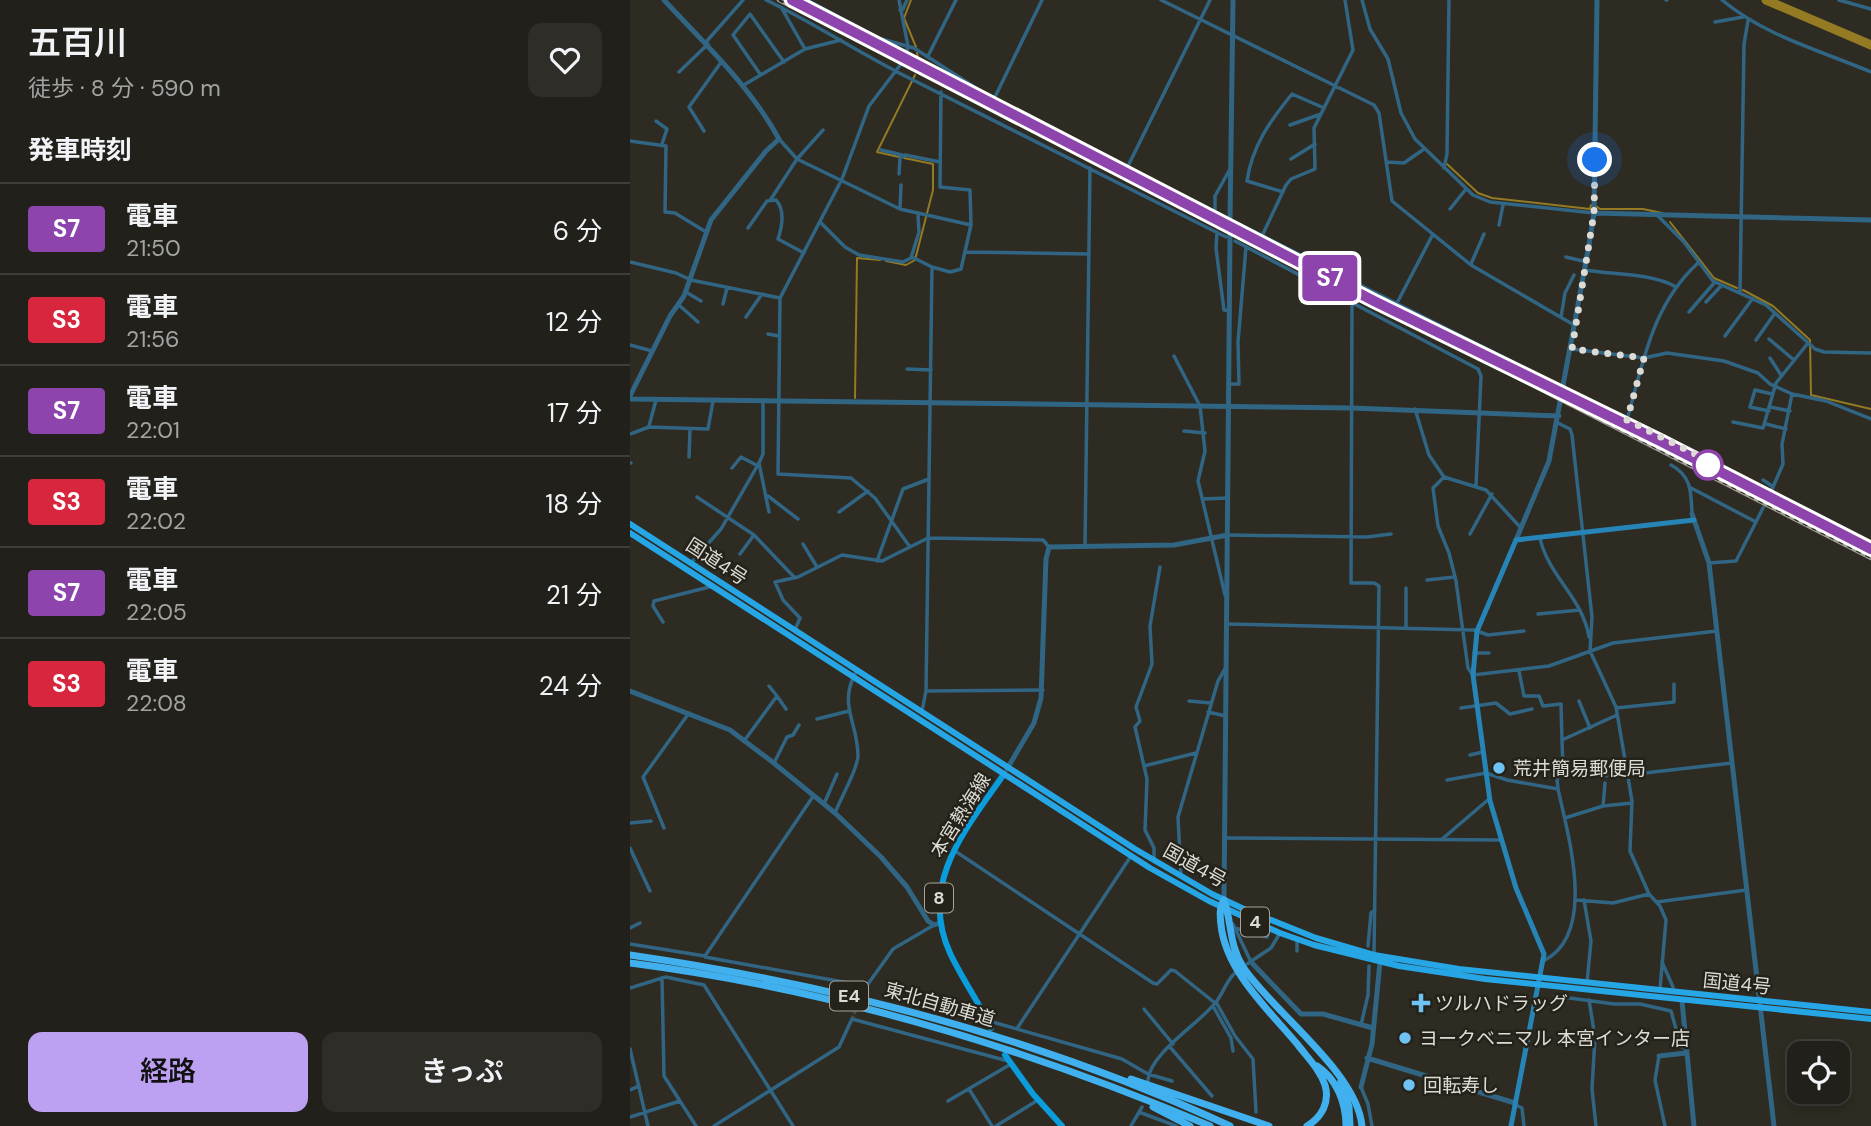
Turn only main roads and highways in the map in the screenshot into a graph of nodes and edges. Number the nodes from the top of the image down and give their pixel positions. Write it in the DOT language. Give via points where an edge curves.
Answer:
graph roads {
  1 [pos="1693,517"];
  2 [pos="630,524"];
  3 [pos="630,533"];
  4 [pos="689,566"];
  5 [pos="1004,774"];
  6 [pos="1224,905"];
  7 [pos="630,955"];
  8 [pos="630,963"];
  9 [pos="1539,981"];
  10 [pos="1760,1005"];
  11 [pos="1871,1012"];
  12 [pos="1871,1019"];
  13 [pos="990,1028"];
  14 [pos="1008,1060"];
  15 [pos="1062,1063"];
  16 [pos="1314,1064"];
  17 [pos="1339,1077"];
  18 [pos="1062,1126"];
  19 [pos="1190,1126"];
  20 [pos="1210,1126"];
  21 [pos="1230,1126"];
  22 [pos="1269,1126"];
  23 [pos="1307,1126"];
  24 [pos="1348,1126"];
  25 [pos="1362,1126"];
  26 [pos="1511,1126"];
  1 -- 9 [label="main road" via="1516,540 1477,631 1473,675 1489,799 1516,888 1541,943"];
  2 -- 4 [label="highway, 国道4号 / 4"];
  3 -- 4 [label="highway, 国道4号 / 4"];
  4 -- 5 [label="highway, 国道4号 / 4"];
  4 -- 6 [label="highway, 国道4号 / 4" via="795,629"];
  5 -- 6 [label="highway, 国道4号 / 4" via="1131,856"];
  5 -- 13 [label="main road, 本宮熱海線 / 8" via="953,850 941,884 937,924"];
  6 -- 9 [label="highway, 国道4号 / 4" via="1374,955"];
  6 -- 9 [label="highway, 国道4号 / 4" via="1280,933 1380,962 1458,976"];
  6 -- 16 [label="highway" via="1223,940 1240,973"];
  6 -- 17 [label="highway" via="1230,939 1245,970"];
  7 -- 15 [label="highway, 東北自動車道 / E4" via="737,971 873,1001 961,1025"];
  8 -- 15 [label="highway, 東北自動車道 / E4" via="734,979 858,1006"];
  9 -- 10 [label="highway, 国道4号 / 4"];
  9 -- 10 [label="highway, 国道4号 / 4" via="1682,1001"];
  9 -- 26 [label="main road"];
  10 -- 11 [label="highway, 国道4号 / 4"];
  10 -- 12 [label="highway, 国道4号 / 4"];
  14 -- 18 [label="main road"];
  15 -- 19 [label="highway"];
  15 -- 20 [label="highway, 東北自動車道 / E4"];
  15 -- 21 [label="highway, 東北自動車道 / E4"];
  15 -- 22 [label="highway"];
  16 -- 23 [label="highway" via="1324,1082 1326,1102"];
  16 -- 24 [label="highway" via="1325,1071 1338,1092"];
  17 -- 24 [label="highway" via="1349,1107"];
  17 -- 25 [label="highway" via="1353,1094"];
}
